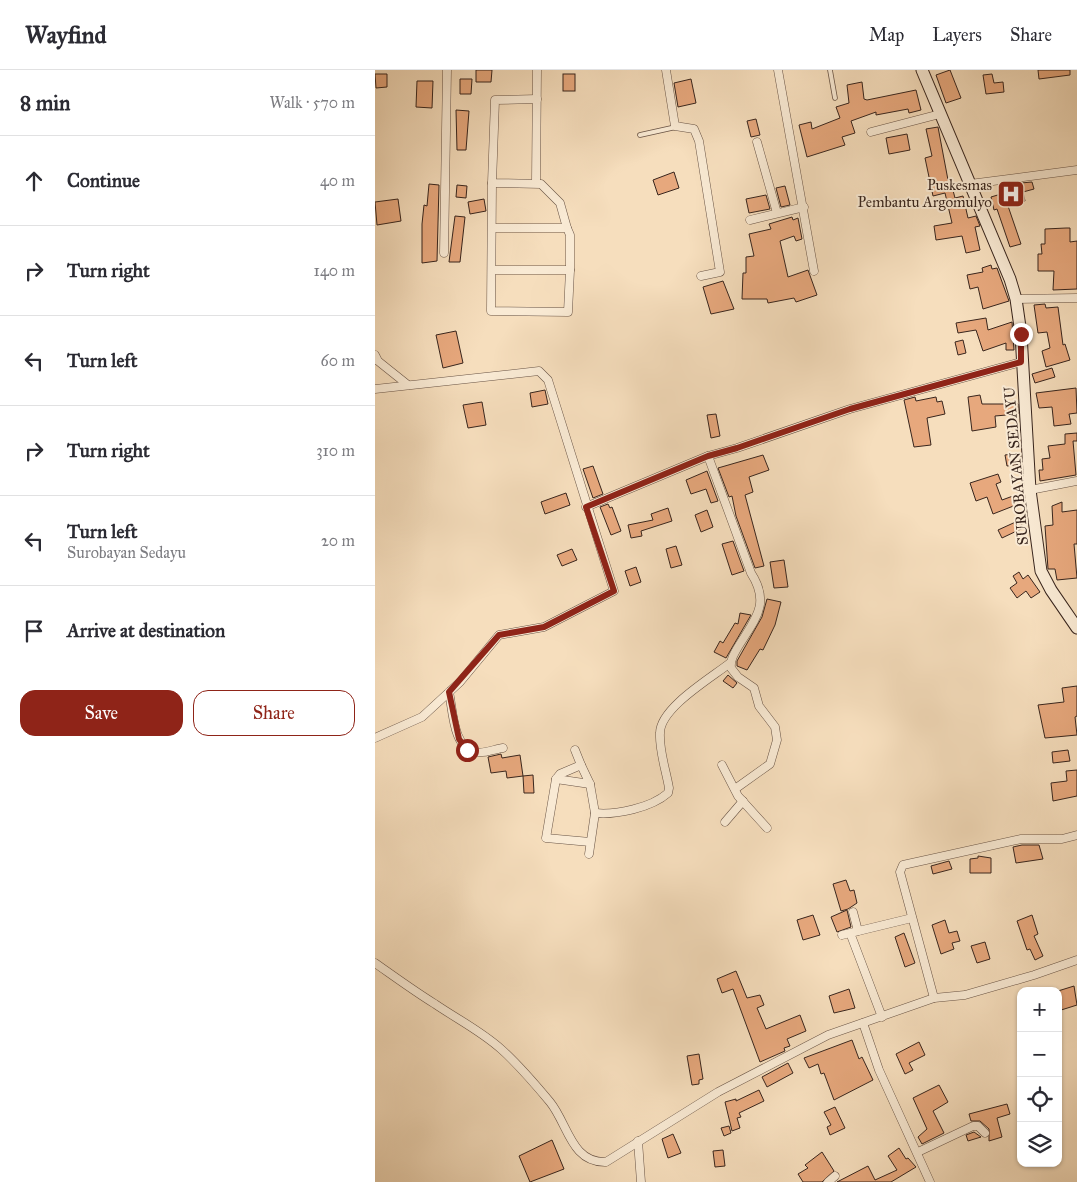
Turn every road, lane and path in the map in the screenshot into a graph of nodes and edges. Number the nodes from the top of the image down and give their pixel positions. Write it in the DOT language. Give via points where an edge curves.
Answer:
graph roads {
  1 [pos="447,70"];
  2 [pos="537,70"];
  3 [pos="666,70"];
  4 [pos="778,70"];
  5 [pos="829,70"];
  6 [pos="922,70"];
  7 [pos="835,98"];
  8 [pos="537,100"];
  9 [pos="940,114"];
  10 [pos="676,127"];
  11 [pos="871,132"];
  12 [pos="640,135"];
  13 [pos="757,142"];
  14 [pos="1077,170"];
  15 [pos="536,182"];
  16 [pos="492,184"];
  17 [pos="970,184"];
  18 [pos="804,207"];
  19 [pos="777,213"];
  20 [pos="750,220"];
  21 [pos="493,228"];
  22 [pos="567,228"];
  23 [pos="444,253"];
  24 [pos="493,270"];
  25 [pos="570,270"];
  26 [pos="814,271"];
  27 [pos="701,276"];
  28 [pos="1077,298"];
  29 [pos="1016,299"];
  30 [pos="375,355"];
  31 [pos="1021,362"];
  32 [pos="408,385"];
  33 [pos="375,389"];
  34 [pos="708,456"];
  35 [pos="1077,481"];
  36 [pos="1030,490"];
  37 [pos="586,507"];
  38 [pos="1077,628"];
  39 [pos="730,663"];
  40 [pos="449,692"];
  41 [pos="375,738"];
  42 [pos="503,748"];
  43 [pos="575,750"];
  44 [pos="581,764"];
  45 [pos="721,765"];
  46 [pos="556,779"];
  47 [pos="590,784"];
  48 [pos="735,789"];
  49 [pos="743,801"];
  50 [pos="595,813"];
  51 [pos="725,822"];
  52 [pos="767,828"];
  53 [pos="1077,835"];
  54 [pos="590,842"];
  55 [pos="589,854"];
  56 [pos="853,912"];
  57 [pos="912,918"];
  58 [pos="858,931"];
  59 [pos="842,935"];
  60 [pos="852,938"];
  61 [pos="1077,960"];
  62 [pos="375,963"];
  63 [pos="934,998"];
  64 [pos="881,1017"];
  65 [pos="863,1023"];
  66 [pos="985,1132"];
  67 [pos="638,1141"];
  68 [pos="918,1152"];
  69 [pos="835,1176"];
  70 [pos="641,1182"];
  71 [pos="828,1182"];
  72 [pos="931,1182"];
  1 -- 23 [label="street"];
  2 -- 8 [label="street"];
  3 -- 10 [label="street"];
  4 -- 18 [label="street"];
  5 -- 7 [label="lane"];
  6 -- 9 [label="main road, SUROBAYAN SEDAYU"];
  8 -- 15 [label="street"];
  8 -- 16 [label="street" via="495,100"];
  9 -- 11 [label="street"];
  9 -- 17 [label="main road, SUROBAYAN SEDAYU"];
  10 -- 12 [label="lane"];
  10 -- 27 [label="street" via="693,129 699,141 720,272"];
  13 -- 19 [label="street"];
  14 -- 17 [label="street"];
  15 -- 16 [label="street"];
  15 -- 22 [label="street" via="558,201"];
  16 -- 21 [label="street"];
  17 -- 29 [label="main road, SUROBAYAN SEDAYU" via="1011,279"];
  18 -- 19 [label="street"];
  18 -- 26 [label="street"];
  19 -- 20 [label="street"];
  21 -- 22 [label="street"];
  21 -- 24 [label="street"];
  22 -- 25 [label="street"];
  24 -- 25 [label="street"];
  24 -- 25 [label="street" via="491,311 568,312"];
  28 -- 29 [label="street"];
  29 -- 31 [label="main road, SUROBAYAN SEDAYU"];
  30 -- 32 [label="street"];
  31 -- 34 [label="street" via="850,409"];
  31 -- 36 [label="main road, SUROBAYAN SEDAYU"];
  32 -- 33 [label="street"];
  32 -- 37 [label="street" via="539,371 545,374"];
  34 -- 37 [label="street"];
  34 -- 39 [label="street" via="751,573 760,587 758,614"];
  35 -- 36 [label="street"];
  36 -- 38 [label="main road, SUROBAYAN SEDAYU" via="1041,571"];
  37 -- 40 [label="street" via="613,593 544,627 499,635"];
  39 -- 48 [label="street" via="734,673 754,688 759,706 778,734 770,764"];
  39 -- 50 [label="street" via="681,700 660,727 668,793 619,814"];
  40 -- 41 [label="street" via="414,723"];
  40 -- 42 [label="street" via="463,747 478,753"];
  43 -- 44 [label="street"];
  44 -- 46 [label="street"];
  44 -- 47 [label="street"];
  45 -- 48 [label="street"];
  46 -- 47 [label="street"];
  46 -- 54 [label="street" via="547,838"];
  47 -- 50 [label="street"];
  48 -- 49 [label="street"];
  49 -- 51 [label="street"];
  49 -- 52 [label="street"];
  50 -- 54 [label="street"];
  53 -- 57 [label="street" via="1063,839 1021,839 905,863 900,872"];
  54 -- 55 [label="street"];
  56 -- 58 [label="street"];
  57 -- 58 [label="street"];
  57 -- 63 [label="street"];
  58 -- 59 [label="street"];
  60 -- 64 [label="street"];
  61 -- 63 [label="street" via="965,994"];
  62 -- 67 [label="street" via="500,1048 555,1108 576,1147 588,1160 606,1162"];
  63 -- 64 [label="street"];
  64 -- 65 [label="street"];
  65 -- 67 [label="street" via="828,1035 718,1092"];
  65 -- 68 [label="street" via="879,1070"];
  66 -- 68 [label="street" via="973,1126"];
  67 -- 70 [label="street"];
  68 -- 72 [label="street"];
  69 -- 71 [label="street"];
}
